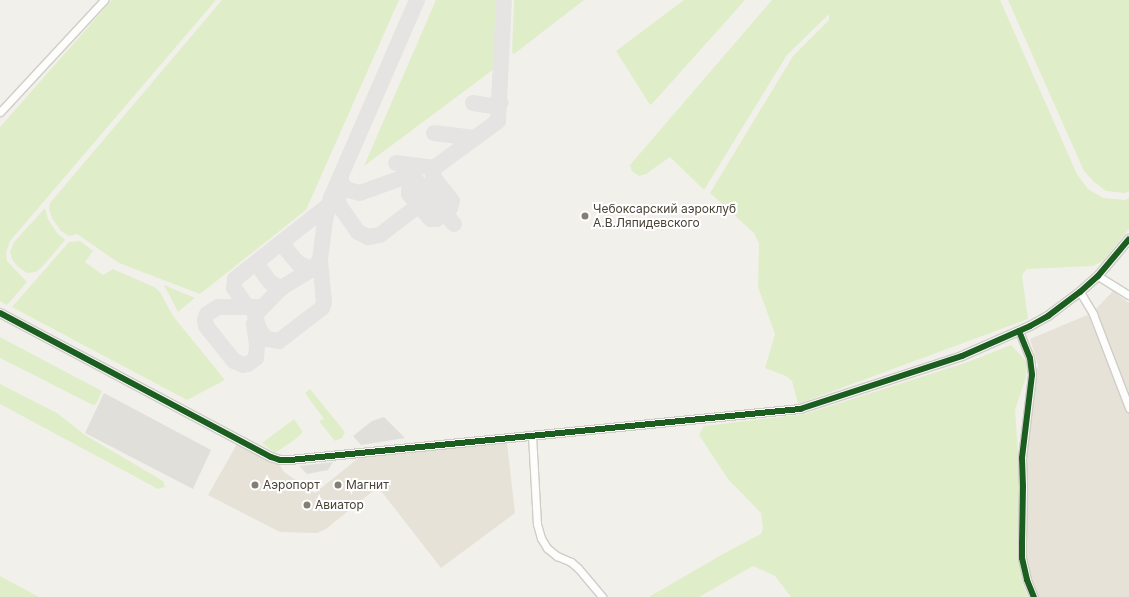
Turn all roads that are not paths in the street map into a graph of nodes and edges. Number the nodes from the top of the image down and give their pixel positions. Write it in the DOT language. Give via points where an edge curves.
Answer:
graph roads {
  1 [pos="104,0"];
  2 [pos="0,112"];
  3 [pos="1129,239"];
  4 [pos="1098,276"];
  5 [pos="1080,292"];
  6 [pos="1129,295"];
  7 [pos="0,313"];
  8 [pos="1019,331"];
  9 [pos="1129,408"];
  10 [pos="532,436"];
  11 [pos="602,597"];
  12 [pos="1034,597"];
  1 -- 2 [label="street"];
  3 -- 4 [label="street"];
  4 -- 5 [label="street"];
  4 -- 6 [label="street"];
  5 -- 8 [label="street" via="1048,316"];
  5 -- 9 [label="street" via="1093,314"];
  7 -- 10 [label="street" via="280,460"];
  8 -- 10 [label="street" via="962,356 800,409"];
  8 -- 12 [label="street" via="1030,358 1032,374 1022,458 1022,558"];
  10 -- 11 [label="street" via="537,524 541,538 547,548 578,568"];
}
